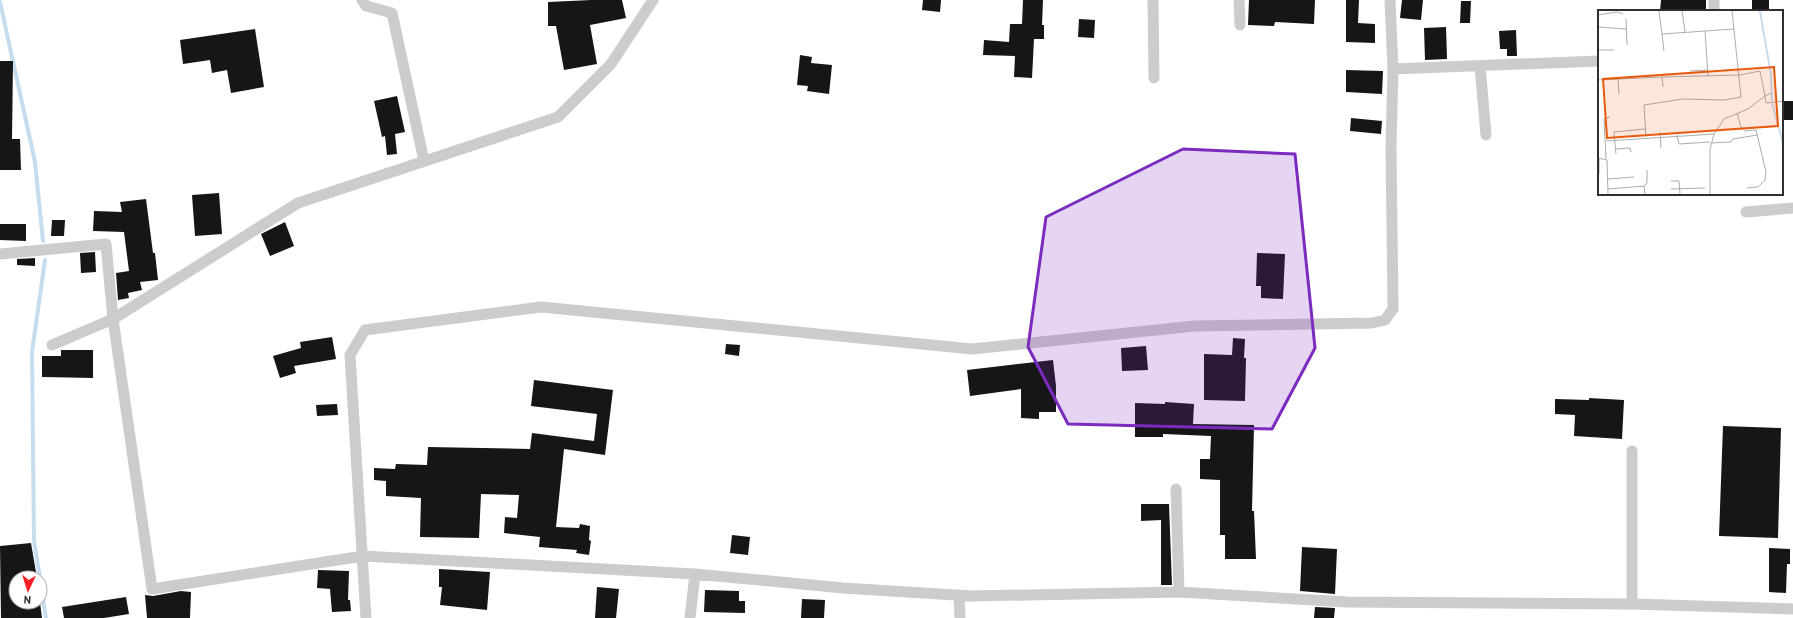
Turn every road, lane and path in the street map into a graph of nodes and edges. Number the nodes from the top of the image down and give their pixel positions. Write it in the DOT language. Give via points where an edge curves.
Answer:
graph roads {
  1 [pos="362,0"];
  2 [pos="653,0"];
  3 [pos="1153,0"];
  4 [pos="1239,0"];
  5 [pos="1390,0"];
  6 [pos="1240,25"];
  7 [pos="1598,61"];
  8 [pos="1480,66"];
  9 [pos="1393,69"];
  10 [pos="1154,78"];
  11 [pos="1486,135"];
  12 [pos="424,161"];
  13 [pos="1793,208"];
  14 [pos="1746,212"];
  15 [pos="0,254"];
  16 [pos="113,319"];
  17 [pos="52,345"];
  18 [pos="1632,451"];
  19 [pos="1176,489"];
  20 [pos="363,556"];
  21 [pos="695,574"];
  22 [pos="1180,592"];
  23 [pos="959,595"];
  24 [pos="1632,604"];
  25 [pos="1793,609"];
  26 [pos="366,618"];
  27 [pos="690,618"];
  28 [pos="960,618"];
  1 -- 12 [label="street" via="366,6 392,13"];
  2 -- 12 [label="street" via="611,64 558,117"];
  3 -- 10 [label="street"];
  4 -- 6 [label="street"];
  5 -- 9 [label="street"];
  7 -- 8 [label="street"];
  8 -- 9 [label="street"];
  8 -- 11 [label="street"];
  9 -- 20 [label="street" via="1393,309 1385,320 1372,323 1195,326 972,349 541,307 365,330 350,355"];
  12 -- 16 [label="street" via="298,203"];
  13 -- 14 [label="street"];
  15 -- 16 [label="street" via="106,244"];
  16 -- 17 [label="street"];
  16 -- 20 [label="street" via="152,589"];
  18 -- 24 [label="street"];
  19 -- 22 [label="street"];
  20 -- 21 [label="street"];
  20 -- 26 [label="street"];
  21 -- 23 [label="street" via="843,588"];
  21 -- 27 [label="street"];
  22 -- 23 [label="street"];
  22 -- 24 [label="street" via="1347,602"];
  23 -- 28 [label="street"];
  24 -- 25 [label="street"];
}
